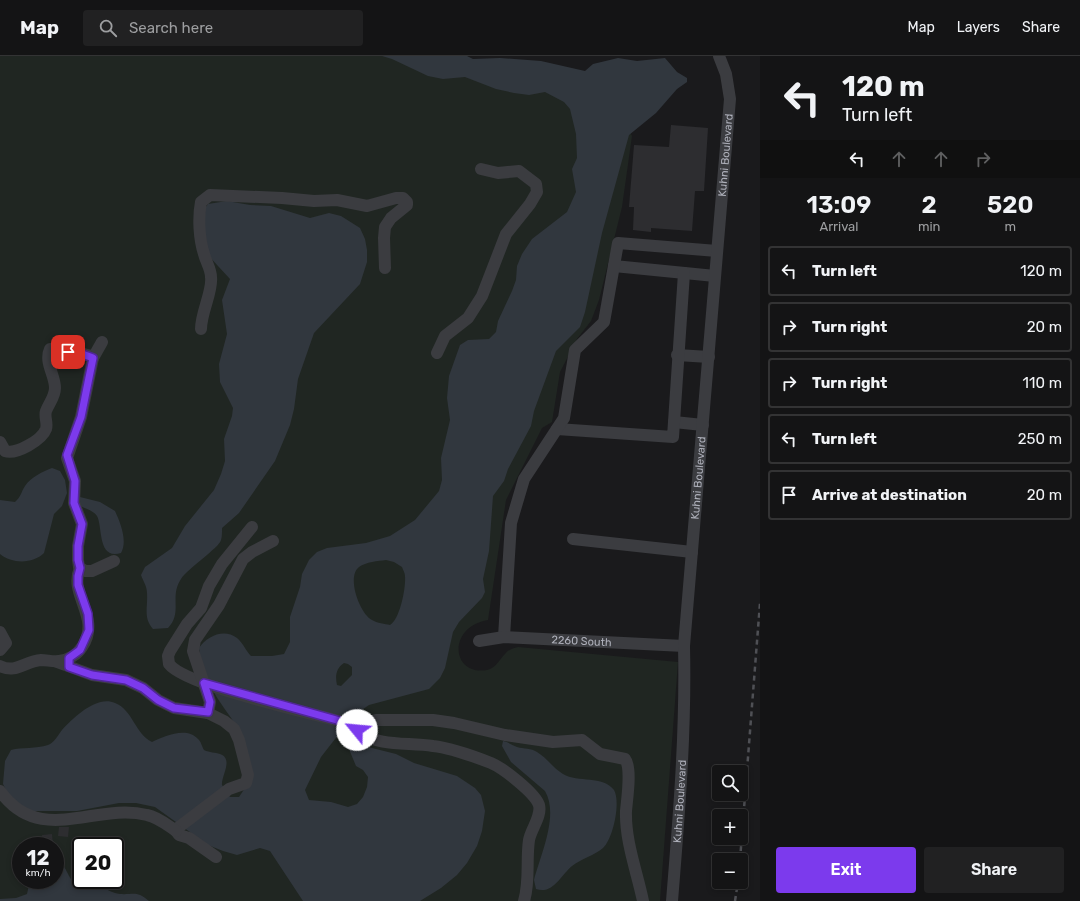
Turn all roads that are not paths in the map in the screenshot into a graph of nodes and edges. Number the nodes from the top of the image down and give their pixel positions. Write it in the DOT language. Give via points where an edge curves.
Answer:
graph roads {
  1 [pos="719,56"];
  2 [pos="481,169"];
  3 [pos="718,251"];
  4 [pos="614,266"];
  5 [pos="385,268"];
  6 [pos="684,273"];
  7 [pos="715,276"];
  8 [pos="201,329"];
  9 [pos="102,342"];
  10 [pos="437,353"];
  11 [pos="677,355"];
  12 [pos="708,357"];
  13 [pos="93,358"];
  14 [pos="674,422"];
  15 [pos="703,425"];
  16 [pos="557,429"];
  17 [pos="0,442"];
  18 [pos="252,527"];
  19 [pos="573,539"];
  20 [pos="272,541"];
  21 [pos="692,552"];
  22 [pos="114,561"];
  23 [pos="80,568"];
  24 [pos="0,632"];
  25 [pos="504,636"];
  26 [pos="479,641"];
  27 [pos="684,646"];
  28 [pos="0,650"];
  29 [pos="69,663"];
  30 [pos="0,666"];
  31 [pos="207,684"];
  32 [pos="208,712"];
  33 [pos="354,725"];
  34 [pos="0,791"];
  35 [pos="177,829"];
  36 [pos="216,857"];
  37 [pos="524,901"];
  38 [pos="643,901"];
  39 [pos="672,901"];
  1 -- 3 [label="street, Kuhni Boulevard" via="726,74 730,99"];
  2 -- 10 [label="street" via="498,173 519,171 536,184 537,192 506,234 482,296 468,318 445,336"];
  3 -- 4 [label="street" via="618,243"];
  3 -- 7 [label="street, Kuhni Boulevard"];
  4 -- 6 [label="street"];
  4 -- 16 [label="street" via="604,322 575,350 564,418"];
  5 -- 8 [label="street" via="384,231 391,218 407,205 403,198 367,206 337,200 210,195 201,202 200,210 203,252 211,278"];
  6 -- 7 [label="street"];
  6 -- 11 [label="street"];
  7 -- 12 [label="street, Kuhni Boulevard"];
  9 -- 13 [label="street"];
  11 -- 12 [label="street"];
  11 -- 14 [label="street"];
  12 -- 15 [label="street, Kuhni Boulevard"];
  13 -- 17 [label="street" via="77,352 50,350 48,359 55,388 45,412 45,431 16,452 5,451"];
  13 -- 23 [label="street" via="81,417 67,455 75,481 74,503 82,524 78,560"];
  14 -- 15 [label="street"];
  14 -- 16 [label="street" via="673,437"];
  15 -- 21 [label="street, Kuhni Boulevard"];
  16 -- 25 [label="street" via="524,478 512,523"];
  18 -- 31 [label="street" via="222,564 209,586 201,608 168,656 172,668"];
  19 -- 21 [label="street"];
  20 -- 31 [label="street" via="243,560 219,605 194,640 193,651"];
  21 -- 27 [label="street, Kuhni Boulevard"];
  22 -- 23 [label="street" via="92,571"];
  23 -- 29 [label="street" via="78,585 88,614 89,630 80,650"];
  24 -- 28 [label="street" via="6,644"];
  25 -- 26 [label="street, 2260 South"];
  25 -- 27 [label="street, 2260 South"];
  27 -- 39 [label="street, Kuhni Boulevard" via="680,807"];
  29 -- 30 [label="street" via="34,661 12,670"];
  29 -- 32 [label="street" via="92,675 126,680 174,708"];
  31 -- 32 [label="street" via="210,702"];
  31 -- 33 [label="street"];
  32 -- 35 [label="street" via="229,725 239,740 247,780 243,785 229,790"];
  33 -- 37 [label="street" via="358,732 374,739 404,745 447,748 491,763 535,799 539,811 529,840"];
  33 -- 38 [label="street" via="376,720 454,722 505,735 553,742 582,740 600,754 625,759 628,771 627,820 634,868"];
  34 -- 35 [label="street" via="20,811 36,818 68,820 126,813 145,814"];
  35 -- 36 [label="street" via="178,835 189,838"];
}
